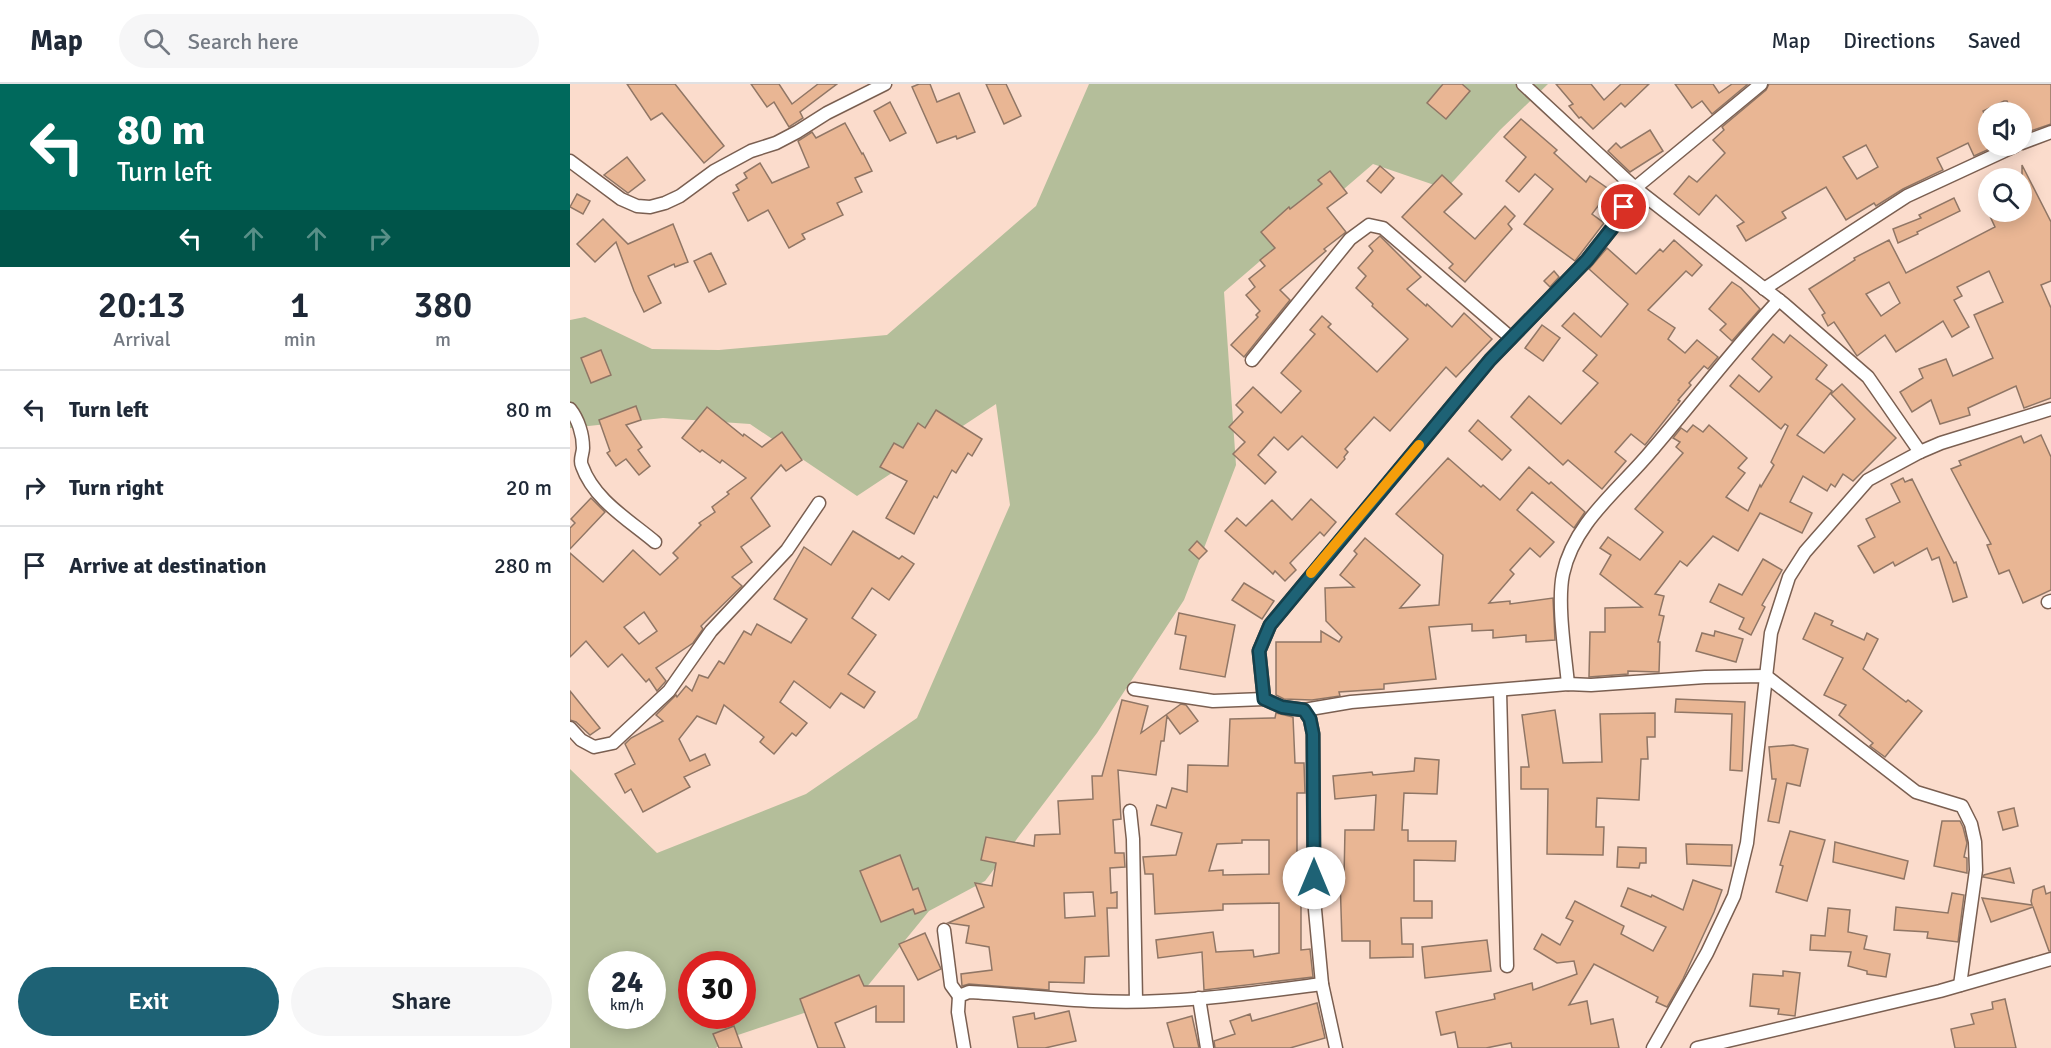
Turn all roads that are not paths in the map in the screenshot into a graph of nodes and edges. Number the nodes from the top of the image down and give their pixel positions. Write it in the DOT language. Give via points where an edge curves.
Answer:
graph roads {
  1 [pos="885,84"];
  2 [pos="1523,84"];
  3 [pos="1761,84"];
  4 [pos="2051,132"];
  5 [pos="2032,139"];
  6 [pos="1993,156"];
  7 [pos="570,161"];
  8 [pos="1635,188"];
  9 [pos="1764,289"];
  10 [pos="1779,300"];
  11 [pos="1510,337"];
  12 [pos="1252,360"];
  13 [pos="570,409"];
  14 [pos="2051,409"];
  15 [pos="1920,452"];
  16 [pos="819,503"];
  17 [pos="655,542"];
  18 [pos="1766,676"];
  19 [pos="1568,684"];
  20 [pos="1134,689"];
  21 [pos="1500,691"];
  22 [pos="1264,699"];
  23 [pos="1304,710"];
  24 [pos="570,729"];
  25 [pos="1130,811"];
  26 [pos="944,930"];
  27 [pos="2050,960"];
  28 [pos="1507,966"];
  29 [pos="1322,984"];
  30 [pos="1960,985"];
  31 [pos="959,996"];
  32 [pos="1199,998"];
  33 [pos="1136,1001"];
  34 [pos="964,1048"];
  35 [pos="1207,1048"];
  36 [pos="1336,1048"];
  37 [pos="1653,1048"];
  38 [pos="1697,1048"];
  1 -- 7 [label="street" via="776,143 723,166 680,196 651,207 621,199"];
  2 -- 8 [label="street"];
  3 -- 8 [label="street"];
  4 -- 5 [label="street"];
  6 -- 9 [label="street" via="1907,196"];
  8 -- 9 [label="street"];
  8 -- 11 [label="street" via="1613,227 1587,260"];
  9 -- 10 [label="street"];
  10 -- 15 [label="street" via="1868,377"];
  10 -- 19 [label="street" via="1651,452 1595,510 1575,543 1563,575 1562,628"];
  11 -- 12 [label="street" via="1383,228 1369,225 1350,239"];
  11 -- 22 [label="street" via="1270,625 1259,651"];
  13 -- 17 [label="street" via="579,424 583,447 580,463 599,496"];
  14 -- 15 [label="street"];
  15 -- 18 [label="street" via="1868,480 1805,552 1789,577 1771,633"];
  16 -- 24 [label="street" via="787,550 711,631 669,691 629,729 613,742 594,747"];
  18 -- 19 [label="street"];
  18 -- 30 [label="street" via="1916,792 1962,806 1975,842 1976,870"];
  18 -- 37 [label="street" via="1747,843 1734,896 1687,991"];
  19 -- 21 [label="street"];
  20 -- 22 [label="street" via="1213,701"];
  21 -- 23 [label="street" via="1351,702"];
  21 -- 28 [label="street"];
  22 -- 23 [label="street"];
  23 -- 29 [label="street" via="1313,734 1314,899"];
  25 -- 33 [label="street" via="1134,839"];
  26 -- 31 [label="street" via="951,985"];
  27 -- 30 [label="street"];
  29 -- 32 [label="street"];
  29 -- 36 [label="street"];
  30 -- 38 [label="street"];
  31 -- 33 [label="street" via="969,992"];
  31 -- 34 [label="street" via="957,1012"];
  32 -- 33 [label="street"];
  32 -- 35 [label="street"];
}
